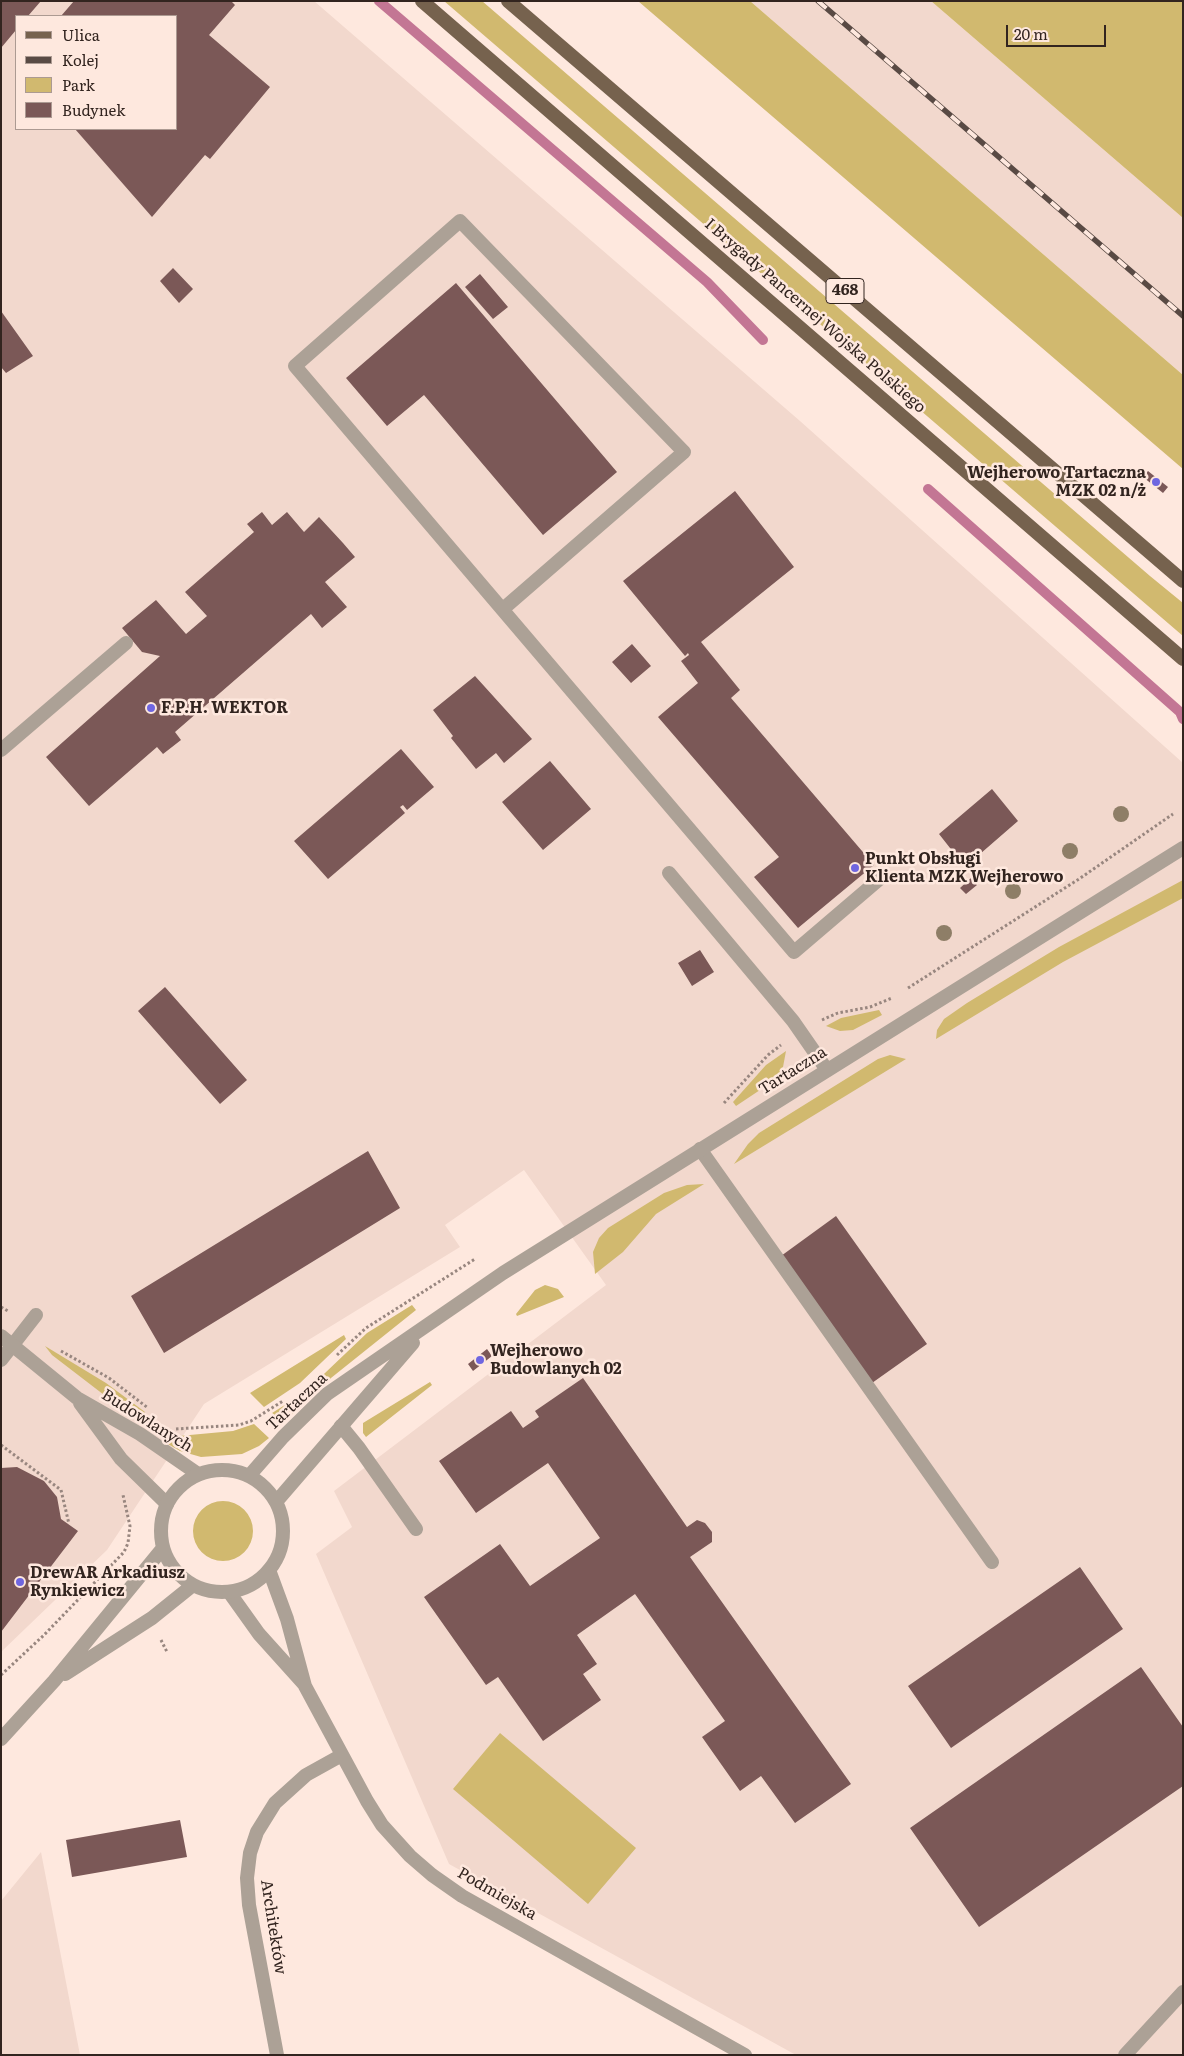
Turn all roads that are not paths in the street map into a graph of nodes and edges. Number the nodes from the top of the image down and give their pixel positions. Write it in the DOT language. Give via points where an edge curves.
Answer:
graph roads {
  1 [pos="422,1"];
  2 [pos="508,1"];
  3 [pos="1183,581"];
  4 [pos="503,609"];
  5 [pos="126,643"];
  6 [pos="1183,659"];
  7 [pos="1,750"];
  8 [pos="1183,848"];
  9 [pos="670,873"];
  10 [pos="883,876"];
  11 [pos="826,1070"];
  12 [pos="700,1149"];
  13 [pos="31,1320"];
  14 [pos="425,1329"];
  15 [pos="1,1336"];
  16 [pos="13,1345"];
  17 [pos="1,1360"];
  18 [pos="77,1398"];
  19 [pos="341,1426"];
  20 [pos="198,1474"];
  21 [pos="249,1476"];
  22 [pos="276,1502"];
  23 [pos="166,1504"];
  24 [pos="416,1530"];
  25 [pos="163,1548"];
  26 [pos="992,1562"];
  27 [pos="269,1570"];
  28 [pos="193,1585"];
  29 [pos="229,1592"];
  30 [pos="54,1681"];
  31 [pos="305,1686"];
  32 [pos="1,1739"];
  33 [pos="342,1755"];
  34 [pos="1183,1992"];
  35 [pos="277,2055"];
  36 [pos="745,2055"];
  37 [pos="1124,2055"];
  1 -- 6 [label="main road, I Brygady Pancernej Wojska Polskiego"];
  2 -- 3 [label="main road, 468"];
  4 -- 4 [label="street" via="295,366 460,221 684,452"];
  4 -- 10 [label="street" via="794,952"];
  5 -- 7 [label="street"];
  8 -- 11 [label="street, Tartaczna"];
  9 -- 11 [label="street" via="793,1021"];
  11 -- 12 [label="street, Tartaczna"];
  12 -- 14 [label="street, Tartaczna" via="503,1273"];
  12 -- 26 [label="street"];
  13 -- 16 [label="street"];
  14 -- 19 [label="street, Tartaczna"];
  14 -- 21 [label="street, Tartaczna" via="327,1394"];
  15 -- 16 [label="street, Budowlanych"];
  16 -- 17 [label="street"];
  16 -- 18 [label="street, Budowlanych"];
  18 -- 20 [label="street, Budowlanych" via="140,1434"];
  18 -- 23 [label="street, Budowlanych" via="121,1459"];
  19 -- 22 [label="street, Tartaczna"];
  19 -- 24 [label="street" via="360,1448"];
  20 -- 21 [label="street" via="223,1469"];
  20 -- 23 [label="street" via="179,1486"];
  21 -- 22 [label="street" via="265,1486"];
  22 -- 27 [label="street" via="283,1525 281,1549"];
  23 -- 25 [label="street" via="161,1526"];
  25 -- 28 [label="street" via="174,1569"];
  25 -- 30 [label="street"];
  27 -- 29 [label="street" via="251,1585"];
  27 -- 31 [label="street, Podmiejska" via="288,1619"];
  28 -- 29 [label="street" via="210,1591"];
  28 -- 30 [label="street" via="152,1618"];
  29 -- 31 [label="street, Podmiejska" via="259,1634"];
  30 -- 32 [label="street"];
  31 -- 33 [label="street, Podmiejska"];
  33 -- 35 [label="street, Architektów" via="306,1775 275,1803 257,1832 250,1852 247,1878 249,1905"];
  33 -- 36 [label="street, Podmiejska" via="382,1825 432,1875 462,1896"];
  34 -- 37 [label="street"];
}
